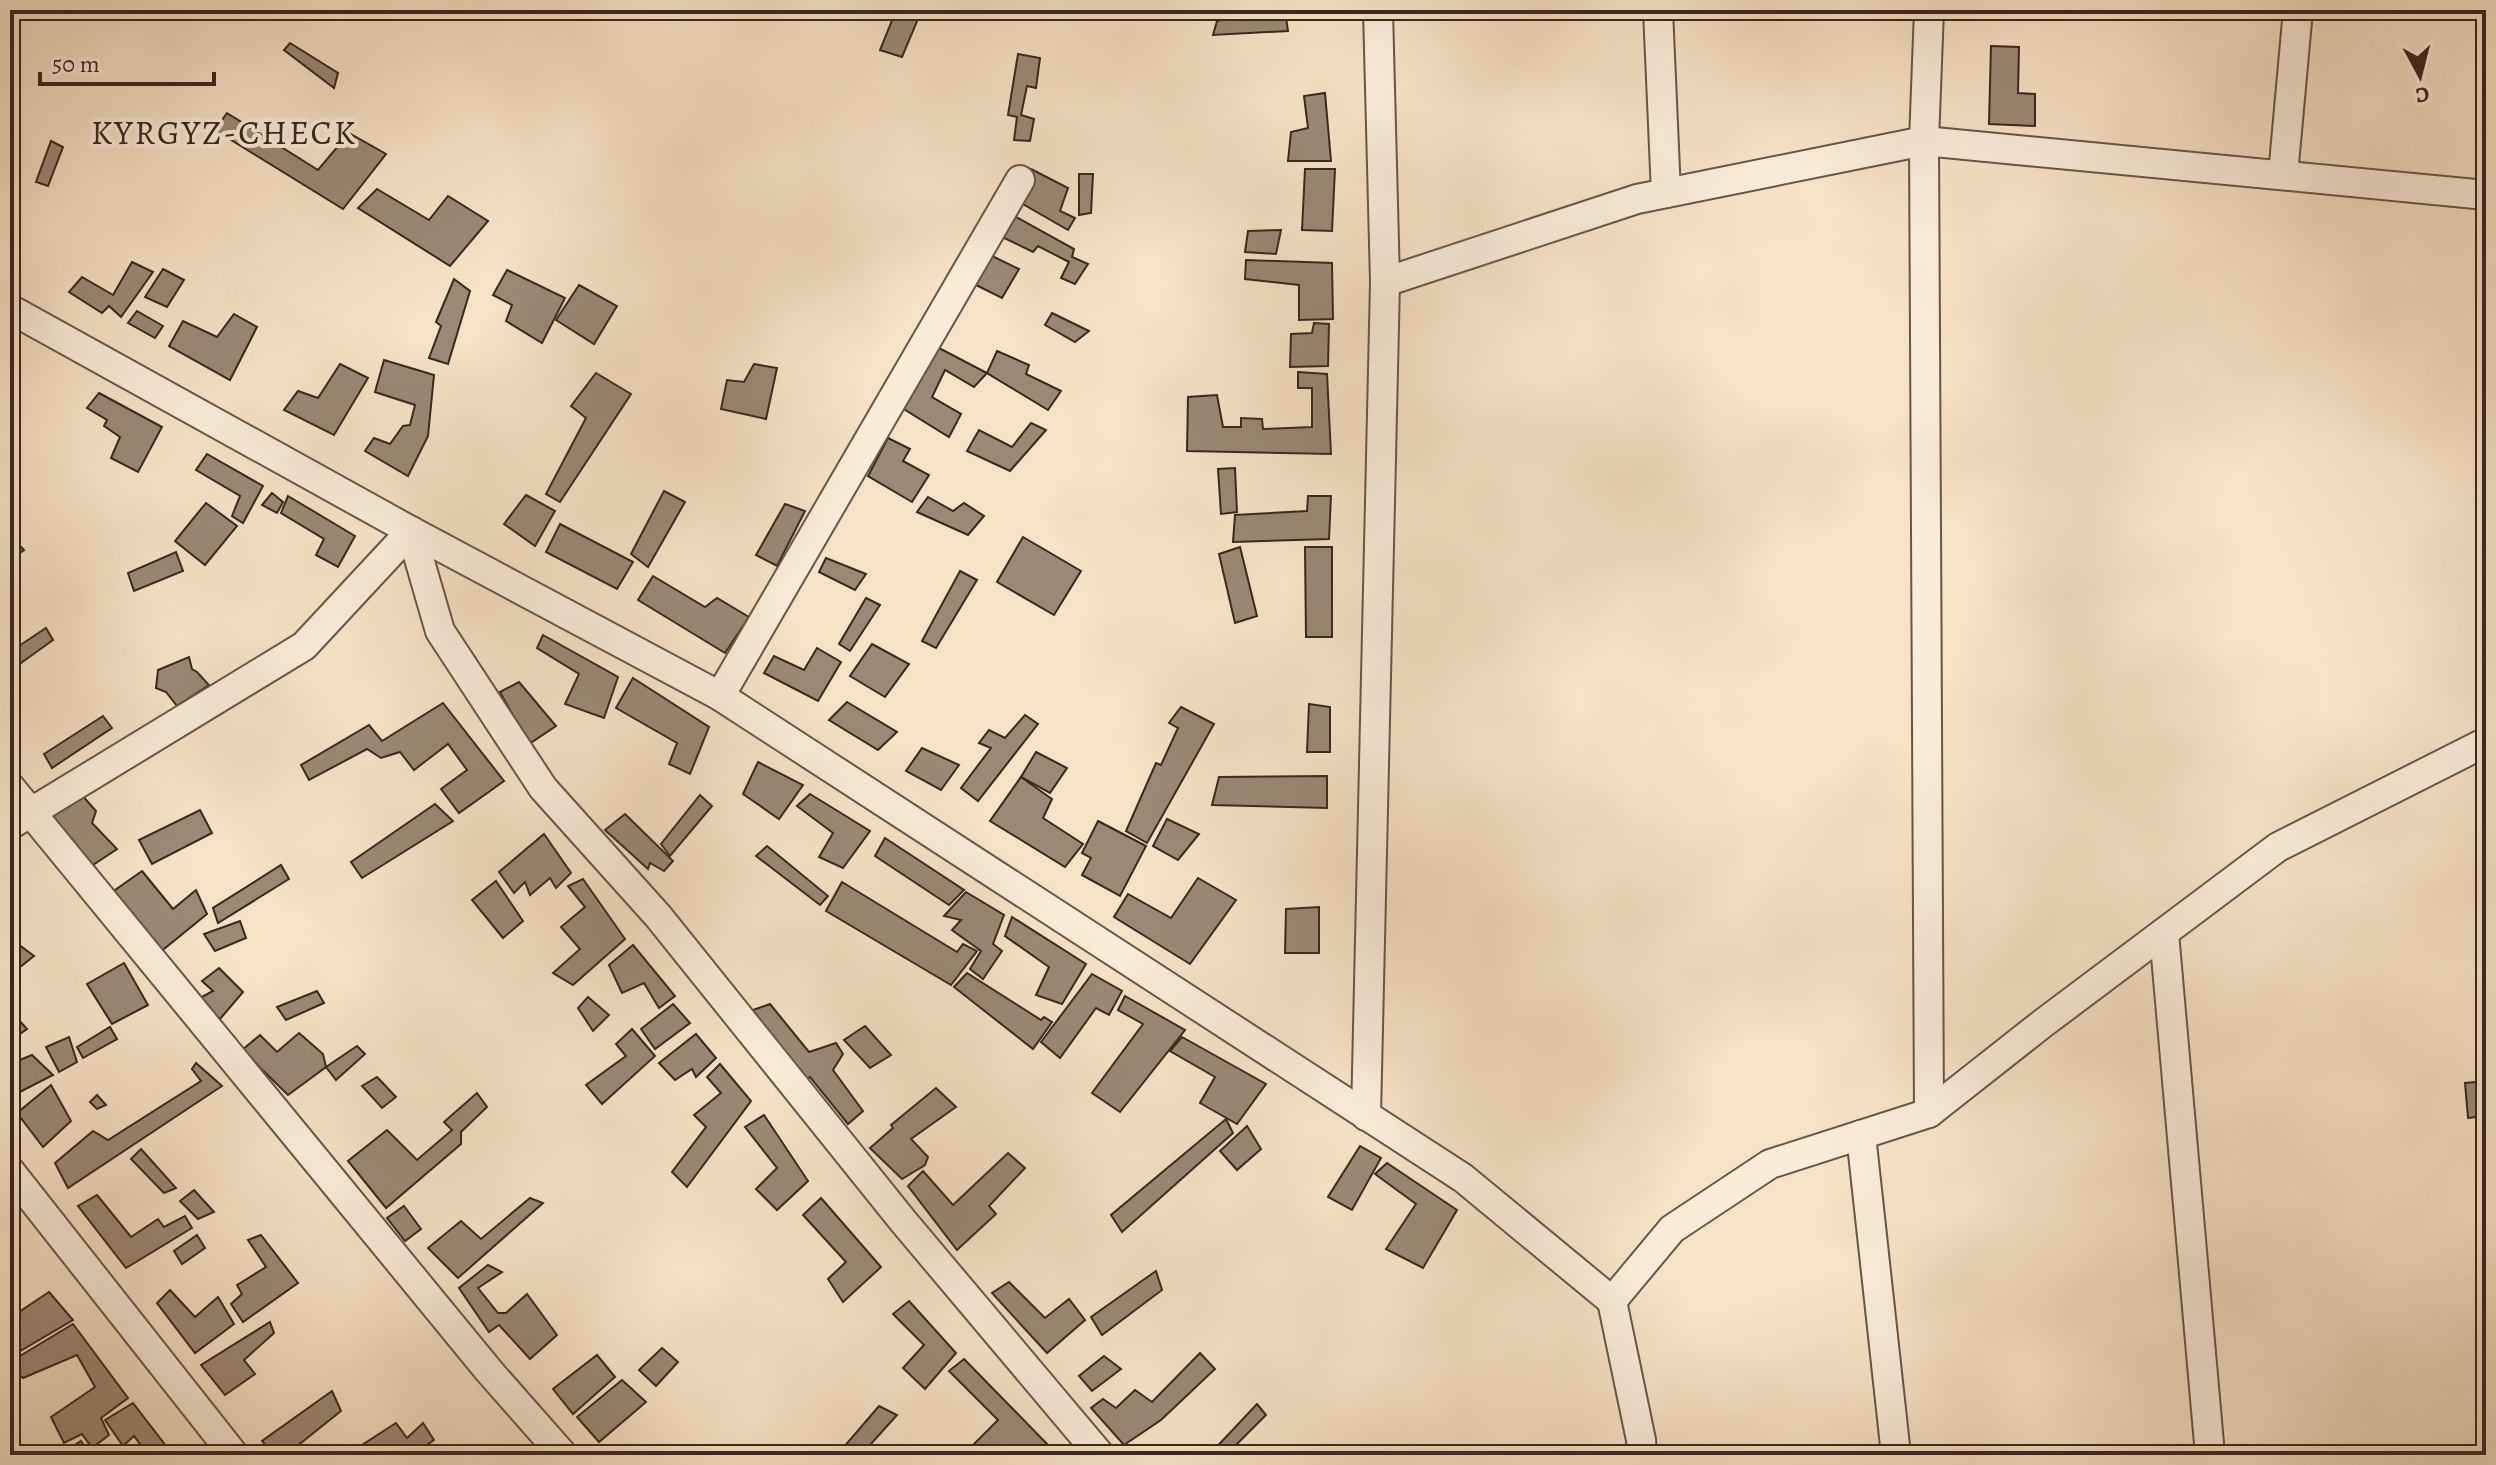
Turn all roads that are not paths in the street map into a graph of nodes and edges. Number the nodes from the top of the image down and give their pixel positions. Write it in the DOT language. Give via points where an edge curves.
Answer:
graph roads {
  1 [pos="1378,10"];
  2 [pos="1658,10"];
  3 [pos="1929,10"];
  4 [pos="2298,10"];
  5 [pos="1924,141"];
  6 [pos="2283,175"];
  7 [pos="1020,180"];
  8 [pos="1666,193"];
  9 [pos="2486,195"];
  10 [pos="1385,282"];
  11 [pos="10,309"];
  12 [pos="411,531"];
  13 [pos="720,696"];
  14 [pos="2486,742"];
  15 [pos="10,787"];
  16 [pos="20,818"];
  17 [pos="2164,933"];
  18 [pos="1929,1113"];
  19 [pos="1366,1116"];
  20 [pos="1861,1135"];
  21 [pos="10,1171"];
  22 [pos="1612,1301"];
  23 [pos="234,1455"];
  24 [pos="563,1455"];
  25 [pos="1100,1455"];
  26 [pos="1642,1455"];
  27 [pos="1896,1455"];
  28 [pos="2210,1455"];
  1 -- 10 [label="street"];
  2 -- 8 [label="street"];
  3 -- 5 [label="street"];
  4 -- 6 [label="street"];
  5 -- 6 [label="street"];
  5 -- 8 [label="street"];
  5 -- 18 [label="street"];
  6 -- 9 [label="street"];
  7 -- 13 [label="street"];
  8 -- 10 [label="street"];
  10 -- 19 [label="street"];
  11 -- 12 [label="street"];
  12 -- 13 [label="street"];
  12 -- 16 [label="street" via="304,646"];
  12 -- 25 [label="street" via="440,631 543,788 658,916"];
  13 -- 19 [label="street"];
  14 -- 17 [label="street" via="2278,847"];
  15 -- 16 [label="street"];
  16 -- 24 [label="street"];
  17 -- 18 [label="street"];
  17 -- 28 [label="street"];
  18 -- 20 [label="street"];
  19 -- 22 [label="street" via="1463,1178"];
  20 -- 22 [label="street" via="1770,1164 1672,1229"];
  20 -- 27 [label="street"];
  21 -- 23 [label="street"];
  22 -- 26 [label="street"];
}
